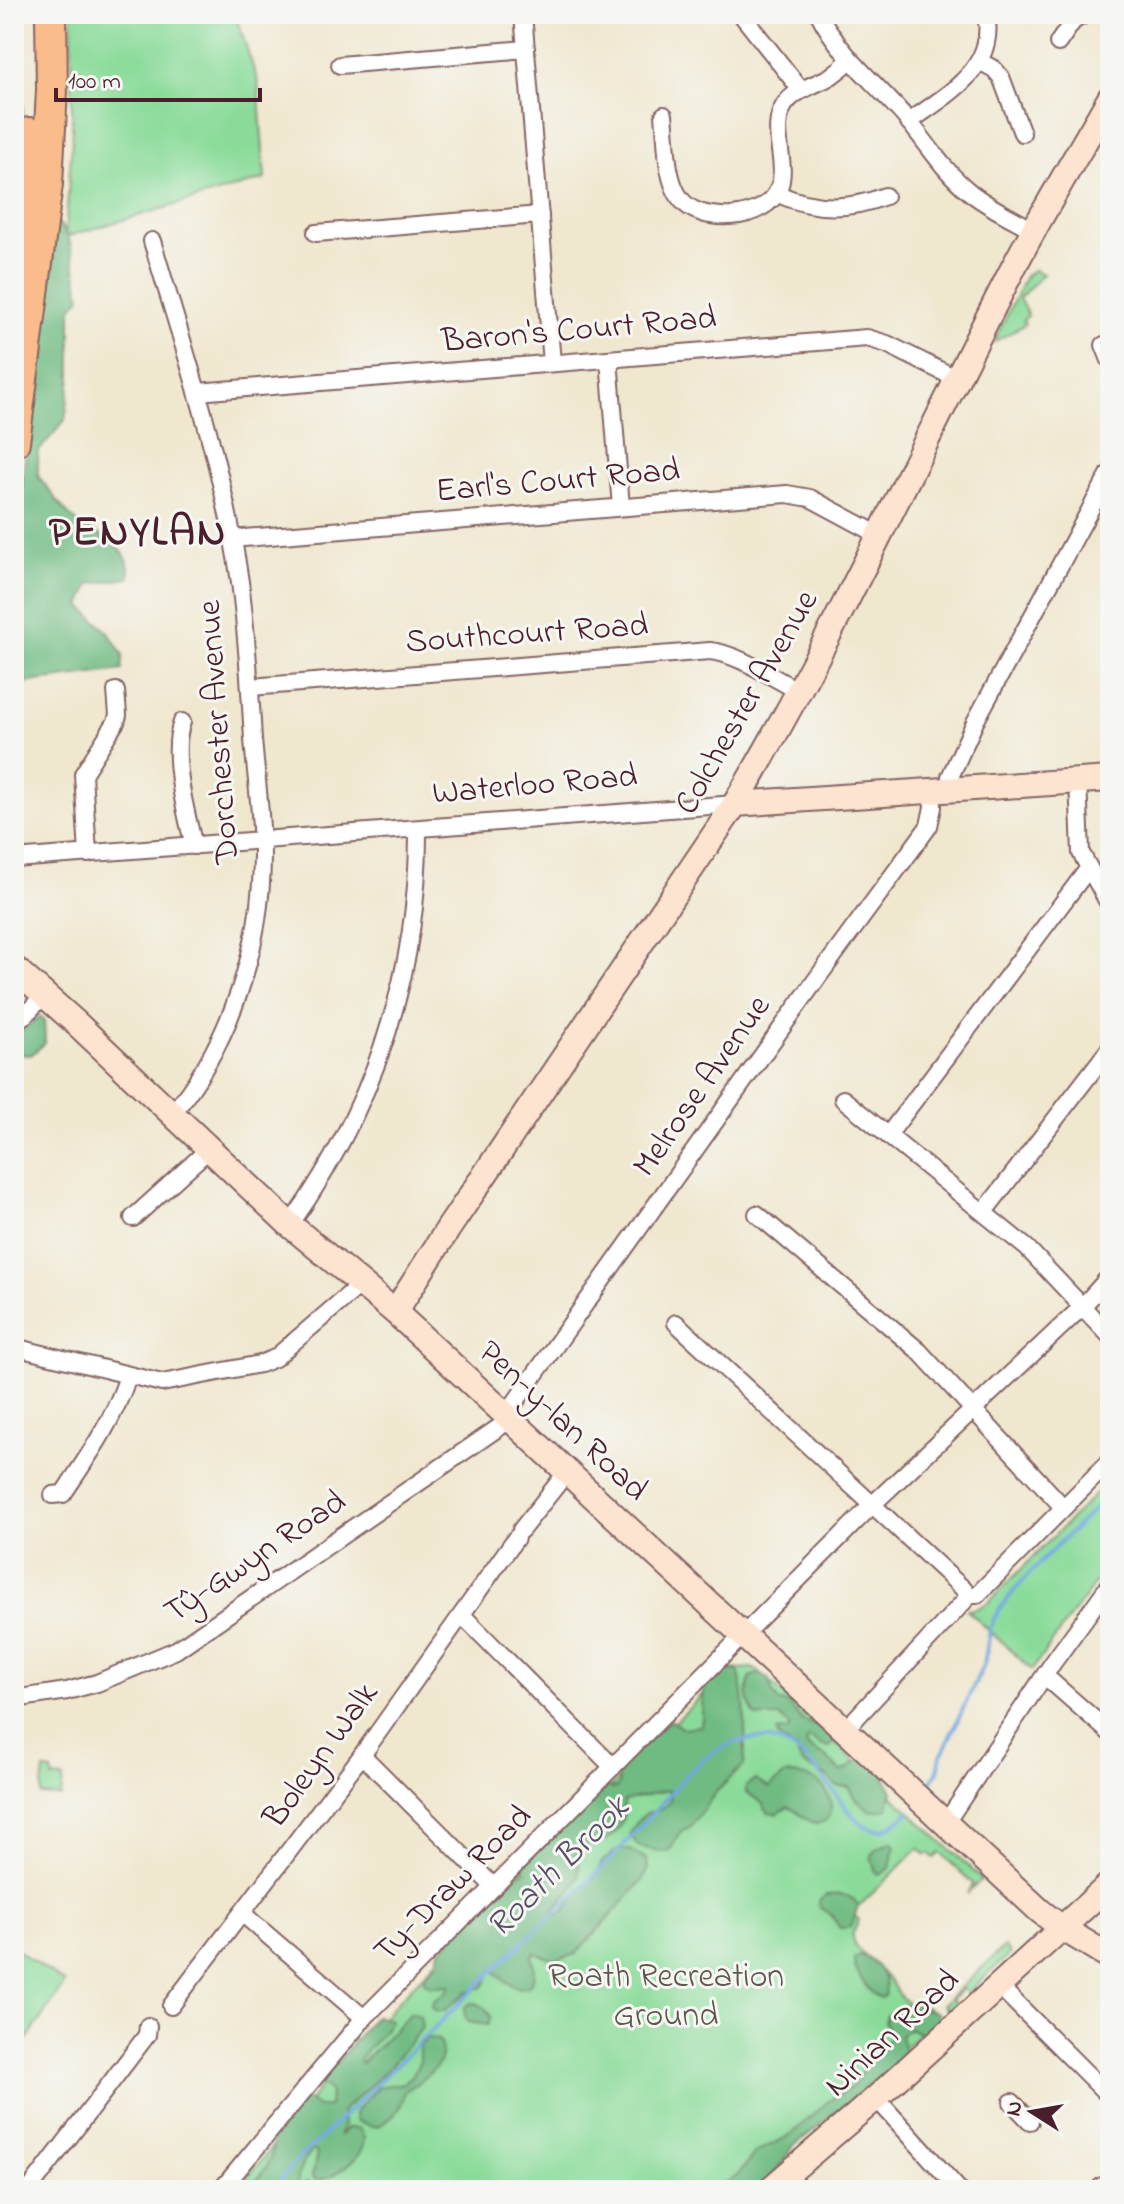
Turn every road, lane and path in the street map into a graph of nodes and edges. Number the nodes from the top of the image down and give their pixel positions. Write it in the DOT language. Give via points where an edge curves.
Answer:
graph roads {
  1 [pos="31,14"];
  2 [pos="51,14"];
  3 [pos="523,14"];
  4 [pos="741,14"];
  5 [pos="819,14"];
  6 [pos="986,14"];
  7 [pos="1086,14"];
  8 [pos="1104,14"];
  9 [pos="1110,19"];
  10 [pos="1058,43"];
  11 [pos="526,49"];
  12 [pos="850,60"];
  13 [pos="979,61"];
  14 [pos="340,65"];
  15 [pos="801,90"];
  16 [pos="1110,98"];
  17 [pos="664,115"];
  18 [pos="909,122"];
  19 [pos="1022,133"];
  20 [pos="776,193"];
  21 [pos="885,196"];
  22 [pos="540,215"];
  23 [pos="1035,231"];
  24 [pos="316,233"];
  25 [pos="152,241"];
  26 [pos="14,291"];
  27 [pos="609,359"];
  28 [pos="552,363"];
  29 [pos="957,379"];
  30 [pos="197,392"];
  31 [pos="14,442"];
  32 [pos="1110,473"];
  33 [pos="621,507"];
  34 [pos="879,535"];
  35 [pos="232,539"];
  36 [pos="250,687"];
  37 [pos="116,691"];
  38 [pos="799,691"];
  39 [pos="182,722"];
  40 [pos="1110,779"];
  41 [pos="1078,780"];
  42 [pos="941,789"];
  43 [pos="735,804"];
  44 [pos="418,829"];
  45 [pos="261,841"];
  46 [pos="194,846"];
  47 [pos="88,854"];
  48 [pos="14,859"];
  49 [pos="1088,869"];
  50 [pos="1110,906"];
  51 [pos="14,968"];
  52 [pos="45,994"];
  53 [pos="14,1022"];
  54 [pos="1110,1048"];
  55 [pos="843,1099"];
  56 [pos="172,1114"];
  57 [pos="889,1134"];
  58 [pos="209,1149"];
  59 [pos="984,1212"];
  60 [pos="757,1214"];
  61 [pos="133,1218"];
  62 [pos="290,1225"];
  63 [pos="1110,1276"];
  64 [pos="361,1284"];
  65 [pos="1082,1307"];
  66 [pos="395,1312"];
  67 [pos="676,1323"];
  68 [pos="1110,1336"];
  69 [pos="14,1347"];
  70 [pos="128,1376"];
  71 [pos="975,1409"];
  72 [pos="508,1417"];
  73 [pos="1110,1461"];
  74 [pos="567,1472"];
  75 [pos="53,1495"];
  76 [pos="873,1504"];
  77 [pos="1063,1507"];
  78 [pos="1110,1584"];
  79 [pos="970,1595"];
  80 [pos="462,1615"];
  81 [pos="744,1637"];
  82 [pos="1045,1676"];
  83 [pos="14,1699"];
  84 [pos="845,1730"];
  85 [pos="1110,1733"];
  86 [pos="362,1755"];
  87 [pos="613,1767"];
  88 [pos="945,1824"];
  89 [pos="1110,1884"];
  90 [pos="494,1887"];
  91 [pos="243,1914"];
  92 [pos="1062,1928"];
  93 [pos="1110,1957"];
  94 [pos="997,1984"];
  95 [pos="171,2006"];
  96 [pos="364,2018"];
  97 [pos="148,2026"];
  98 [pos="1110,2097"];
  99 [pos="876,2098"];
  100 [pos="1012,2102"];
  101 [pos="1030,2121"];
  102 [pos="29,2190"];
  103 [pos="221,2190"];
  104 [pos="769,2190"];
  105 [pos="959,2190"];
  1 -- 26 [label="highway" via="31,107"];
  2 -- 31 [label="highway" via="47,184"];
  3 -- 11 [label="street"];
  4 -- 15 [label="street"];
  5 -- 12 [label="street"];
  6 -- 13 [label="street" via="988,43"];
  7 -- 10 [label="street" via="1073,21"];
  8 -- 9 [label="street"];
  11 -- 14 [label="street"];
  11 -- 22 [label="street"];
  12 -- 15 [label="street"];
  12 -- 18 [label="street"];
  13 -- 18 [label="street" via="961,83"];
  13 -- 19 [label="street" via="1001,77"];
  15 -- 20 [label="street" via="787,101 779,118 782,178"];
  16 -- 23 [label="street, Colchester Avenue"];
  17 -- 20 [label="street" via="670,172 685,205 703,214 743,214 762,208"];
  18 -- 23 [label="street" via="971,194"];
  20 -- 21 [label="street" via="812,206 865,204"];
  22 -- 24 [label="street"];
  22 -- 28 [label="street"];
  23 -- 29 [label="street, Colchester Avenue"];
  25 -- 30 [label="street, Dorchester Avenue"];
  27 -- 28 [label="street, Baron's Court Road"];
  27 -- 29 [label="street, Baron's Court Road" via="867,338"];
  27 -- 33 [label="street"];
  28 -- 30 [label="street, Baron's Court Road"];
  29 -- 34 [label="street, Colchester Avenue"];
  30 -- 35 [label="street, Dorchester Avenue"];
  32 -- 42 [label="street, Melrose Avenue"];
  33 -- 34 [label="street, Earl's Court Road" via="801,495"];
  33 -- 35 [label="street, Earl's Court Road"];
  34 -- 38 [label="street, Colchester Avenue"];
  35 -- 36 [label="street, Dorchester Avenue"];
  36 -- 38 [label="street, Southcourt Road" via="710,651"];
  36 -- 45 [label="street, Dorchester Avenue"];
  37 -- 47 [label="street" via="116,722 81,781"];
  38 -- 43 [label="street, Colchester Avenue"];
  39 -- 46 [label="street" via="177,737"];
  40 -- 41 [label="street, Waterloo Road"];
  41 -- 42 [label="street, Waterloo Road"];
  41 -- 49 [label="street" via="1079,843"];
  42 -- 43 [label="street, Waterloo Road"];
  42 -- 72 [label="street, Melrose Avenue" via="929,826"];
  43 -- 44 [label="street, Waterloo Road"];
  43 -- 66 [label="street, Colchester Avenue"];
  44 -- 45 [label="street, Waterloo Road"];
  44 -- 62 [label="street" via="411,936 383,1051 360,1107"];
  45 -- 46 [label="street, Waterloo Road"];
  45 -- 56 [label="street, Dorchester Avenue" via="257,909 240,990 205,1066"];
  46 -- 47 [label="street, Waterloo Road"];
  47 -- 48 [label="street, Waterloo Road"];
  49 -- 50 [label="street"];
  49 -- 57 [label="street"];
  51 -- 52 [label="street, Pen-y-lan Road"];
  52 -- 53 [label="street"];
  52 -- 56 [label="street, Pen-y-lan Road"];
  54 -- 59 [label="street"];
  55 -- 57 [label="street"];
  56 -- 58 [label="street, Pen-y-lan Road"];
  57 -- 59 [label="street"];
  58 -- 61 [label="street"];
  58 -- 62 [label="street, Pen-y-lan Road"];
  59 -- 65 [label="street" via="1027,1248"];
  60 -- 71 [label="street" via="919,1351"];
  62 -- 64 [label="street, Pen-y-lan Road"];
  63 -- 65 [label="street, Ty-Draw Road"];
  64 -- 66 [label="street, Pen-y-lan Road"];
  64 -- 70 [label="street" via="268,1361 174,1382"];
  65 -- 68 [label="street"];
  65 -- 71 [label="street, Ty-Draw Road"];
  66 -- 72 [label="street, Pen-y-lan Road"];
  67 -- 76 [label="street"];
  69 -- 70 [label="street"];
  70 -- 75 [label="street" via="105,1431 63,1494"];
  71 -- 76 [label="street, Ty-Draw Road"];
  71 -- 77 [label="street"];
  72 -- 74 [label="street, Pen-y-lan Road"];
  72 -- 83 [label="street, Tŷ-Gwyn Road" via="176,1650 97,1683"];
  73 -- 77 [label="street"];
  74 -- 80 [label="street, Boleyn Walk"];
  74 -- 81 [label="street, Pen-y-lan Road"];
  76 -- 79 [label="street"];
  76 -- 81 [label="street, Ty-Draw Road"];
  77 -- 79 [label="street" via="977,1595"];
  78 -- 82 [label="street"];
  79 -- 84 [label="street"];
  80 -- 86 [label="street, Boleyn Walk"];
  80 -- 87 [label="street"];
  81 -- 84 [label="street, Pen-y-lan Road"];
  81 -- 87 [label="street, Ty-Draw Road"];
  82 -- 85 [label="street"];
  82 -- 88 [label="street"];
  84 -- 88 [label="street, Pen-y-lan Road"];
  86 -- 90 [label="street"];
  86 -- 91 [label="street, Boleyn Walk"];
  87 -- 90 [label="street, Ty-Draw Road"];
  88 -- 92 [label="street, Pen-y-lan Road"];
  89 -- 92 [label="street, Ninian Road"];
  90 -- 96 [label="street, Ty-Draw Road"];
  91 -- 95 [label="street, Boleyn Walk"];
  91 -- 96 [label="street"];
  92 -- 93 [label="street, Pen-y-lan Road"];
  92 -- 94 [label="street, Ninian Road"];
  94 -- 98 [label="street"];
  94 -- 99 [label="street, Ninian Road"];
  96 -- 103 [label="street, Ty-Draw Road"];
  97 -- 102 [label="street" via="147,2035"];
  99 -- 104 [label="street, Ninian Road"];
  99 -- 105 [label="street"];
  100 -- 101 [label="street"];
}
